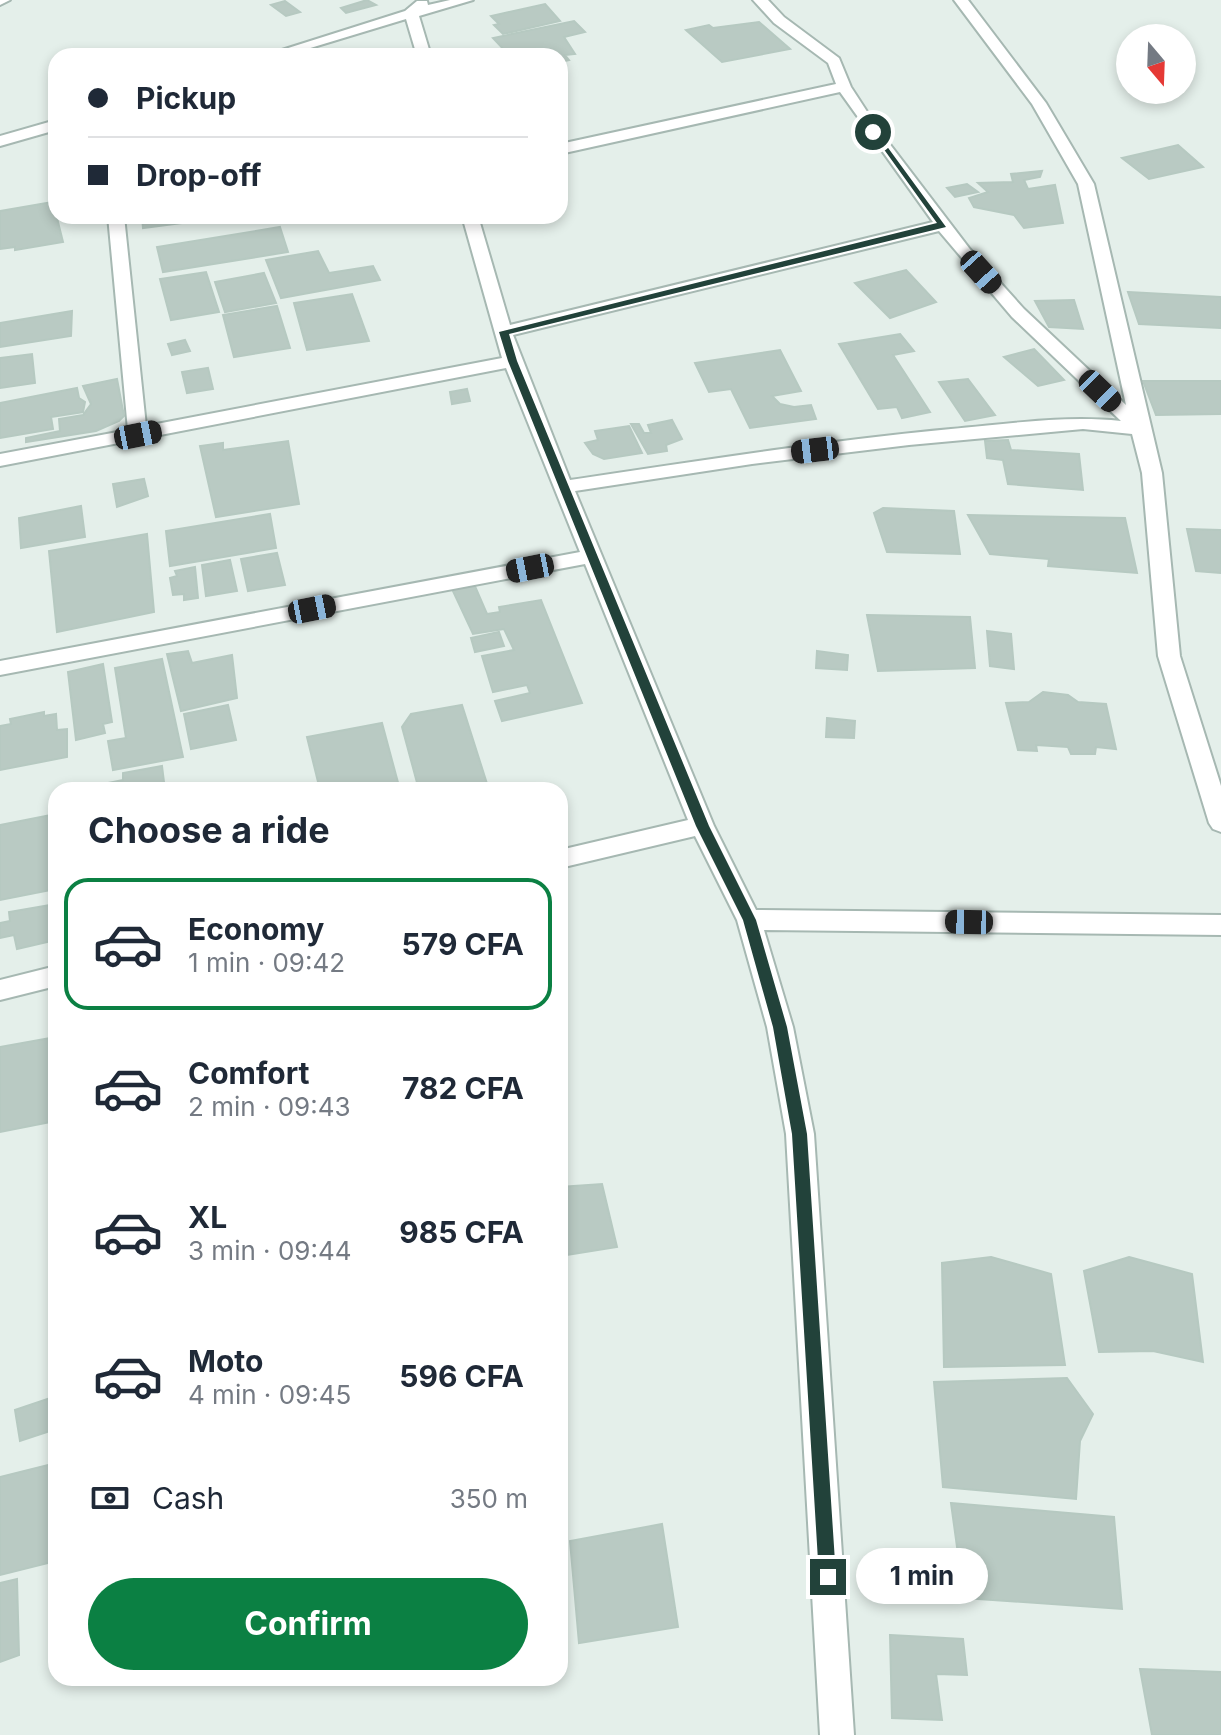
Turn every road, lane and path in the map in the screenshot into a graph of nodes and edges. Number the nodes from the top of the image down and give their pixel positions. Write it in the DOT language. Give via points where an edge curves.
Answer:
graph roads {
  1 [pos="427,0"];
  2 [pos="466,0"];
  3 [pos="760,0"];
  4 [pos="961,0"];
  5 [pos="411,12"];
  6 [pos="296,48"];
  7 [pos="422,48"];
  8 [pos="844,87"];
  9 [pos="48,127"];
  10 [pos="0,141"];
  11 [pos="568,147"];
  12 [pos="117,224"];
  13 [pos="472,224"];
  14 [pos="942,225"];
  15 [pos="504,332"];
  16 [pos="512,361"];
  17 [pos="1140,429"];
  18 [pos="138,435"];
  19 [pos="0,460"];
  20 [pos="564,487"];
  21 [pos="592,556"];
  22 [pos="0,668"];
  23 [pos="1221,823"];
  24 [pos="702,826"];
  25 [pos="568,857"];
  26 [pos="749,920"];
  27 [pos="1221,925"];
  28 [pos="48,978"];
  29 [pos="0,990"];
  30 [pos="837,1735"];
  1 -- 5 [label="street"];
  2 -- 5 [label="street"];
  3 -- 8 [label="street" via="834,61"];
  4 -- 17 [label="street" via="1039,103 1086,184"];
  5 -- 6 [label="street"];
  5 -- 7 [label="street"];
  8 -- 11 [label="street"];
  8 -- 14 [label="street"];
  9 -- 10 [label="street"];
  12 -- 18 [label="street"];
  13 -- 15 [label="street"];
  14 -- 15 [label="street"];
  14 -- 17 [label="street" via="1018,313"];
  15 -- 16 [label="street"];
  16 -- 18 [label="street"];
  16 -- 20 [label="street"];
  17 -- 20 [label="street" via="1083,423 925,438"];
  17 -- 23 [label="street" via="1152,473 1169,656"];
  18 -- 19 [label="street"];
  20 -- 21 [label="street"];
  21 -- 22 [label="street"];
  21 -- 24 [label="street"];
  24 -- 25 [label="street"];
  24 -- 26 [label="street"];
  26 -- 27 [label="street"];
  26 -- 30 [label="street" via="780,1027 800,1134"];
  28 -- 29 [label="street"];
}
